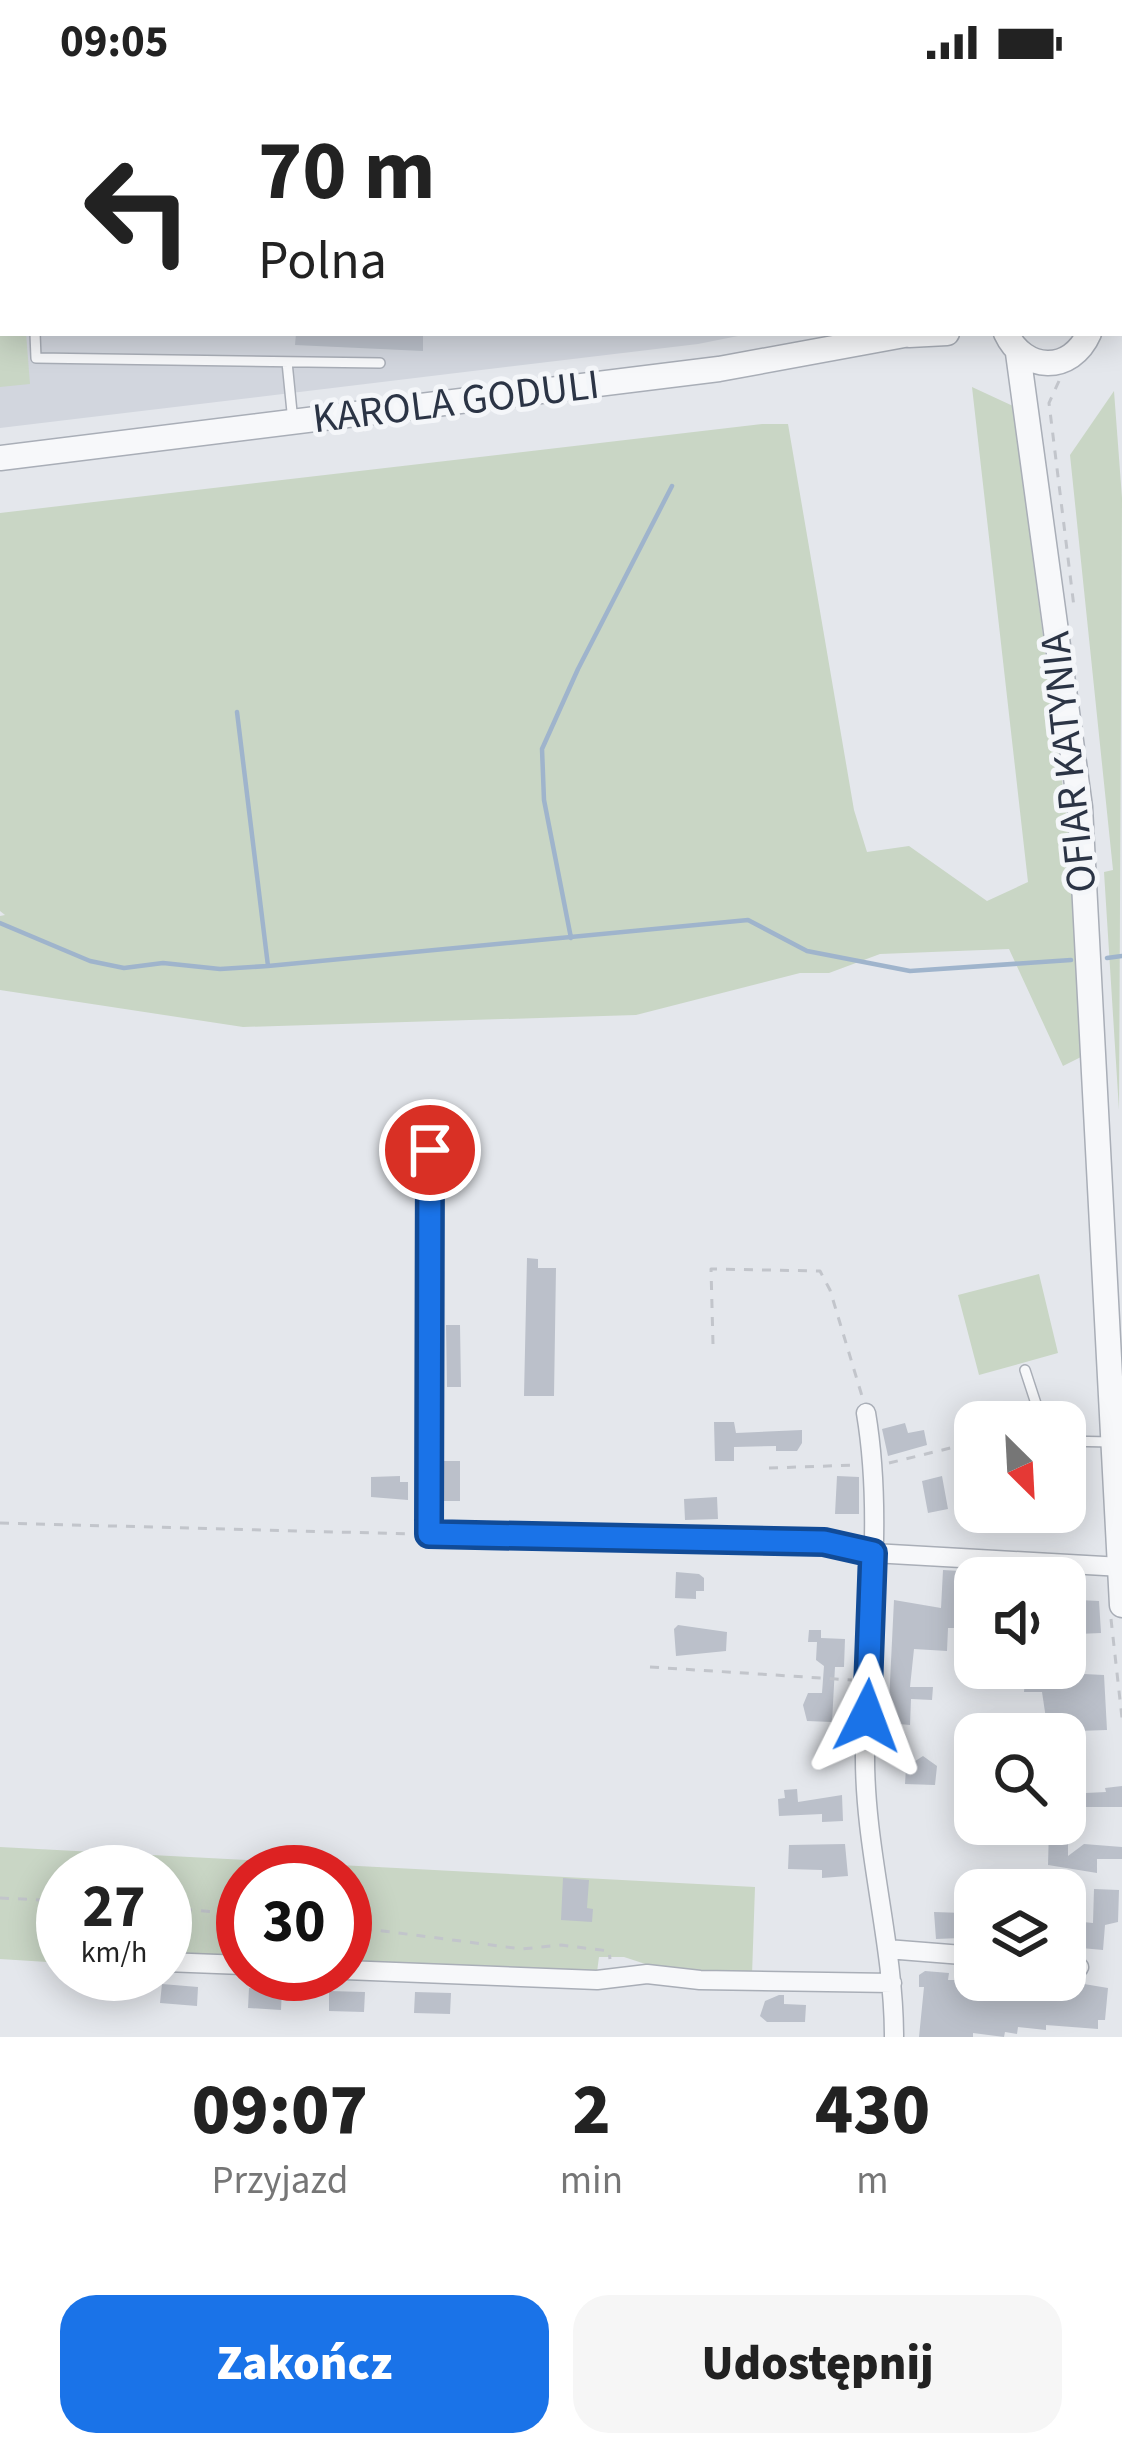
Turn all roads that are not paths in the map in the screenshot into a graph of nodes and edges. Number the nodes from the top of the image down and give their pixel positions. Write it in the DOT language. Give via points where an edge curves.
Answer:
graph roads {
  1 [pos="34,336"];
  2 [pos="901,336"];
  3 [pos="1087,336"];
  4 [pos="1006,339"];
  5 [pos="286,362"];
  6 [pos="1062,362"];
  7 [pos="380,363"];
  8 [pos="293,422"];
  9 [pos="1030,424"];
  10 [pos="0,458"];
  11 [pos="430,1150"];
  12 [pos="1025,1370"];
  13 [pos="1035,1401"];
  14 [pos="866,1413"];
  15 [pos="1086,1441"];
  16 [pos="1111,1442"];
  17 [pos="873,1553"];
  18 [pos="1120,1567"];
  19 [pos="1116,1604"];
  20 [pos="887,1949"];
  21 [pos="954,1954"];
  22 [pos="372,1971"];
  23 [pos="892,1983"];
  24 [pos="894,2037"];
  1 -- 5 [label="lane" via="36,358"];
  2 -- 8 [label="street, KAROLA GODULI" via="719,369"];
  3 -- 6 [label="street, OFIAR KATYNIA"];
  4 -- 6 [label="street" via="1036,362"];
  4 -- 9 [label="street, OFIAR KATYNIA"];
  5 -- 7 [label="lane"];
  5 -- 8 [label="lane"];
  6 -- 9 [label="street, OFIAR KATYNIA" via="1046,375"];
  8 -- 10 [label="street, KAROLA GODULI"];
  9 -- 16 [label="street, OFIAR KATYNIA" via="1080,807"];
  11 -- 17 [label="street" via="429,1534 824,1542"];
  12 -- 13 [label="lane"];
  14 -- 17 [label="street" via="876,1478"];
  15 -- 16 [label="lane"];
  16 -- 18 [label="street, OFIAR KATYNIA"];
  17 -- 18 [label="street"];
  17 -- 20 [label="street" via="867,1808"];
  18 -- 19 [label="street, OFIAR KATYNIA"];
  20 -- 21 [label="street"];
  20 -- 23 [label="street"];
  22 -- 23 [label="street"];
  23 -- 24 [label="street"];
}
